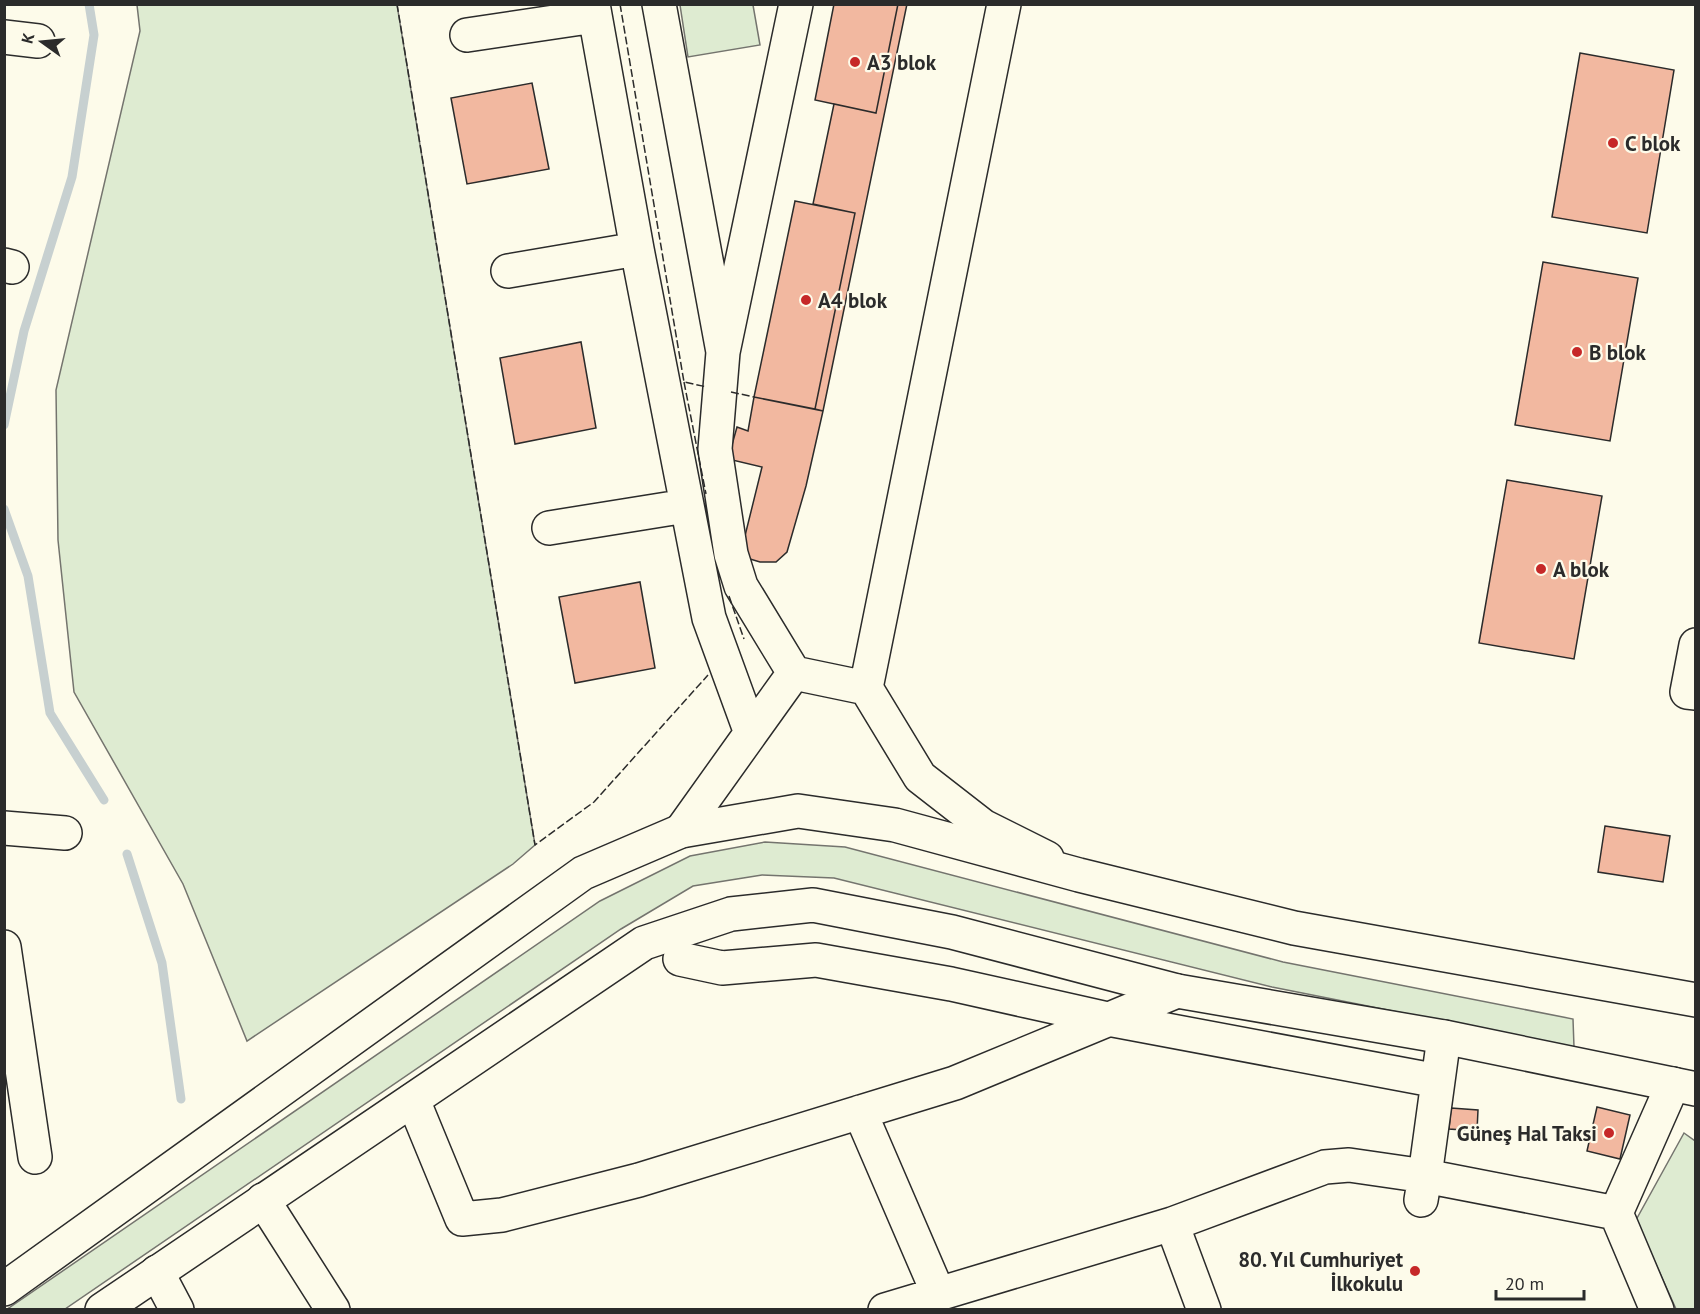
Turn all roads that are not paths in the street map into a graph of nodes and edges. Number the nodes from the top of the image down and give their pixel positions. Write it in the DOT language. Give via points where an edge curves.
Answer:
graph roads {
  1 [pos="659,4"];
  2 [pos="796,4"];
  3 [pos="1004,4"];
  4 [pos="594,10"];
  5 [pos="467,35"];
  6 [pos="4,37"];
  7 [pos="38,41"];
  8 [pos="637,249"];
  9 [pos="507,271"];
  10 [pos="723,352"];
  11 [pos="686,506"];
  12 [pos="549,528"];
  13 [pos="1695,645"];
  14 [pos="794,673"];
  15 [pos="866,688"];
  16 [pos="1695,693"];
  17 [pos="751,733"];
  18 [pos="4,828"];
  19 [pos="681,831"];
  20 [pos="65,833"];
  21 [pos="1079,875"];
  22 [pos="4,947"];
  23 [pos="680,959"];
  24 [pos="1177,991"];
  25 [pos="1695,1000"];
  26 [pos="1108,1019"];
  27 [pos="1444,1037"];
  28 [pos="1438,1081"];
  29 [pos="1688,1090"];
  30 [pos="413,1100"];
  31 [pos="860,1112"];
  32 [pos="35,1157"];
  33 [pos="1423,1188"];
  34 [pos="263,1200"];
  35 [pos="1616,1212"];
  36 [pos="1172,1224"];
  37 [pos="157,1272"];
  38 [pos="4,1289"];
  39 [pos="938,1293"];
  40 [pos="102,1310"];
  41 [pos="177,1310"];
  42 [pos="333,1310"];
  43 [pos="885,1310"];
  44 [pos="1204,1310"];
  45 [pos="1657,1310"];
  1 -- 10 [label="street"];
  2 -- 10 [label="street"];
  3 -- 15 [label="street"];
  4 -- 5 [label="street"];
  4 -- 8 [label="street"];
  6 -- 7 [label="street"];
  8 -- 9 [label="street"];
  8 -- 11 [label="street"];
  10 -- 14 [label="street" via="715,449 731,554 741,586"];
  11 -- 12 [label="street"];
  11 -- 17 [label="street" via="709,618"];
  13 -- 16 [label="street" via="1687,692"];
  14 -- 15 [label="street"];
  14 -- 17 [label="street"];
  15 -- 21 [label="street" via="920,777 983,826"];
  17 -- 19 [label="street"];
  18 -- 20 [label="street"];
  19 -- 21 [label="street" via="798,811 895,825"];
  19 -- 38 [label="street" via="583,873"];
  21 -- 25 [label="street" via="1294,928"];
  22 -- 32 [label="street"];
  23 -- 26 [label="street" via="722,969 816,960 951,984"];
  24 -- 26 [label="street"];
  24 -- 27 [label="street"];
  24 -- 30 [label="street" via="952,932 813,905 731,914 644,943"];
  26 -- 28 [label="street"];
  26 -- 31 [label="street" via="955,1083"];
  27 -- 28 [label="street"];
  27 -- 29 [label="street"];
  28 -- 33 [label="street"];
  29 -- 35 [label="street"];
  30 -- 31 [label="street" via="462,1219 502,1215 639,1180"];
  30 -- 34 [label="street"];
  31 -- 39 [label="street"];
  33 -- 35 [label="street"];
  33 -- 36 [label="street" via="1349,1165 1325,1167"];
  34 -- 37 [label="street"];
  34 -- 42 [label="street"];
  35 -- 45 [label="street"];
  36 -- 39 [label="street"];
  36 -- 44 [label="street"];
  37 -- 40 [label="street"];
  37 -- 41 [label="street"];
  39 -- 43 [label="street"];
}
